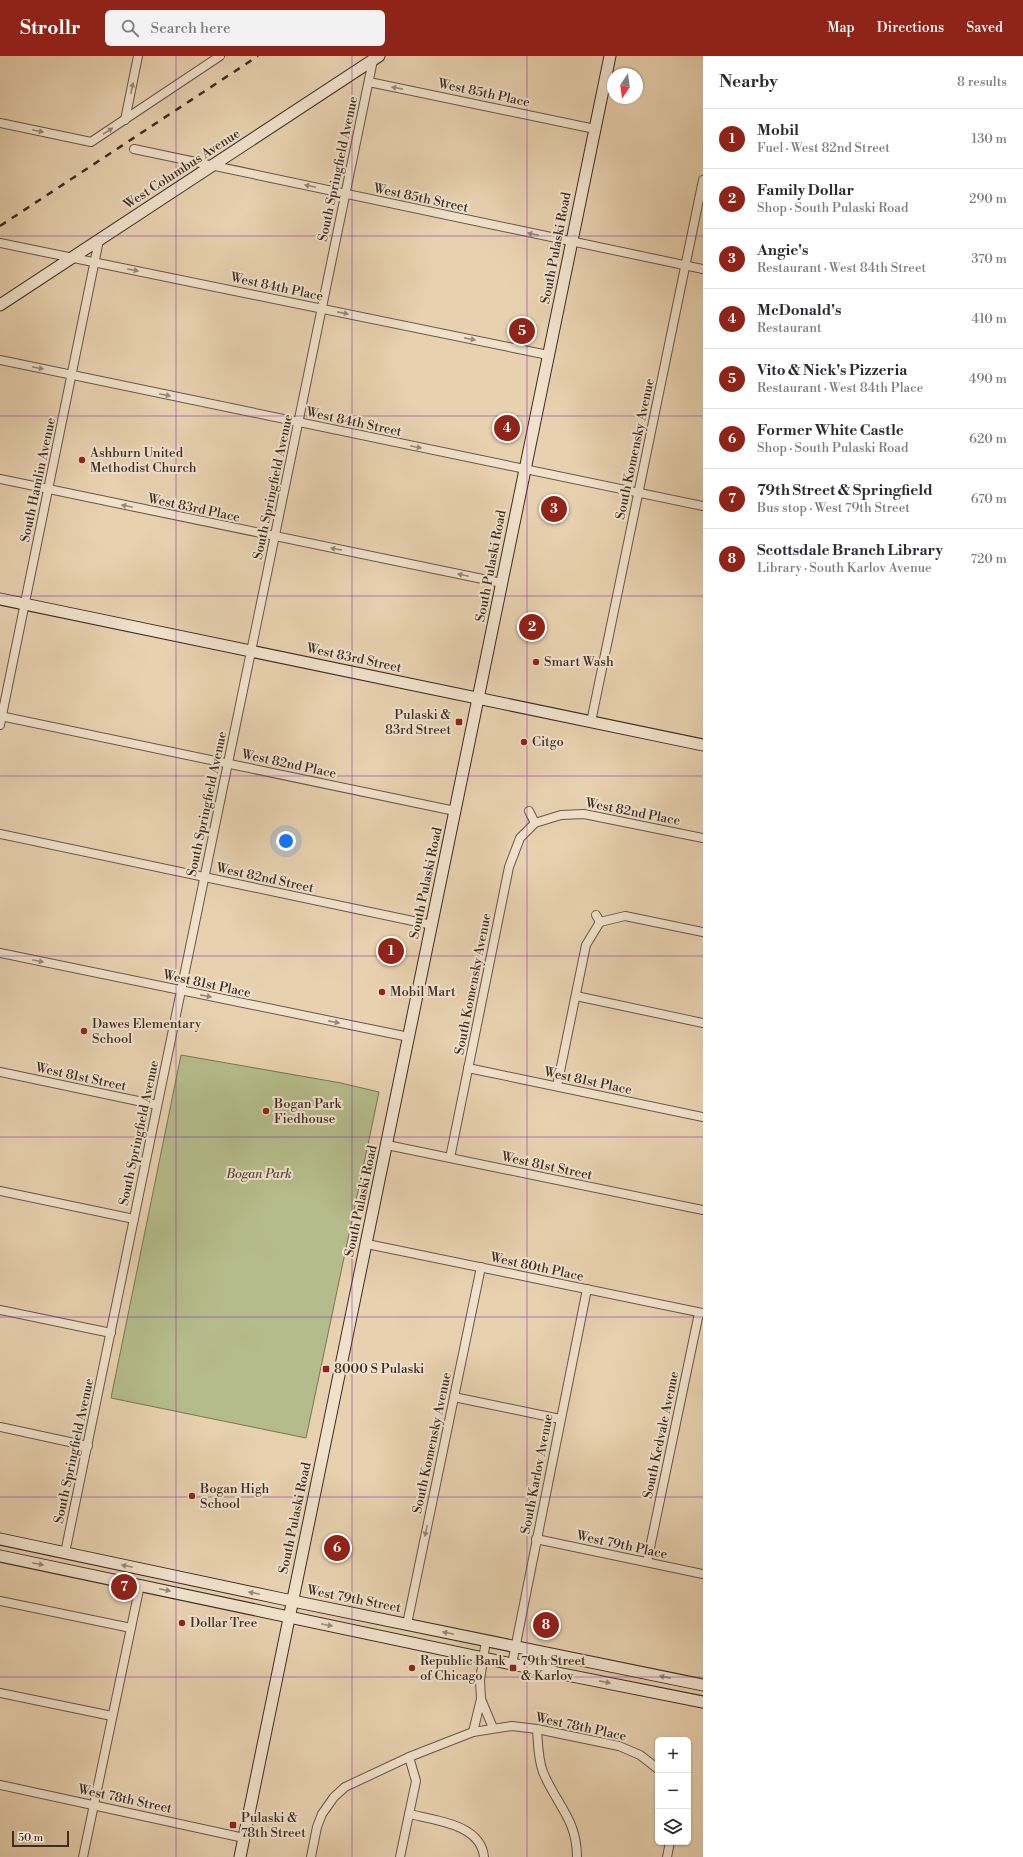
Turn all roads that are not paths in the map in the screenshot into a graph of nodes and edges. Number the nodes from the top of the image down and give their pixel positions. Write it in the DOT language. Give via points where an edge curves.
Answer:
graph roads {
  1 [pos="138,56"];
  2 [pos="220,56"];
  3 [pos="610,56"];
  4 [pos="376,58"];
  5 [pos="369,82"];
  6 [pos="125,120"];
  7 [pos="0,124"];
  8 [pos="595,129"];
  9 [pos="134,149"];
  10 [pos="213,166"];
  11 [pos="703,180"];
  12 [pos="346,194"];
  13 [pos="99,240"];
  14 [pos="571,242"];
  15 [pos="0,243"];
  16 [pos="73,257"];
  17 [pos="95,262"];
  18 [pos="685,265"];
  19 [pos="703,269"];
  20 [pos="0,305"];
  21 [pos="322,308"];
  22 [pos="548,355"];
  23 [pos="0,360"];
  24 [pos="72,376"];
  25 [pos="299,423"];
  26 [pos="525,469"];
  27 [pos="0,479"];
  28 [pos="49,489"];
  29 [pos="639,493"];
  30 [pos="703,506"];
  31 [pos="275,537"];
  32 [pos="502,584"];
  33 [pos="0,599"];
  34 [pos="25,604"];
  35 [pos="251,651"];
  36 [pos="478,699"];
  37 [pos="1,716"];
  38 [pos="591,722"];
  39 [pos="0,725"];
  40 [pos="703,745"];
  41 [pos="228,764"];
  42 [pos="455,811"];
  43 [pos="529,811"];
  44 [pos="536,823"];
  45 [pos="0,834"];
  46 [pos="703,838"];
  47 [pos="204,877"];
  48 [pos="432,925"];
  49 [pos="703,932"];
  50 [pos="0,953"];
  51 [pos="181,991"];
  52 [pos="576,996"];
  53 [pos="703,1023"];
  54 [pos="409,1037"];
  55 [pos="468,1068"];
  56 [pos="0,1072"];
  57 [pos="557,1086"];
  58 [pos="157,1105"];
  59 [pos="703,1117"];
  60 [pos="387,1145"];
  61 [pos="450,1158"];
  62 [pos="0,1191"];
  63 [pos="703,1210"];
  64 [pos="134,1219"];
  65 [pos="367,1244"];
  66 [pos="481,1267"];
  67 [pos="587,1290"];
  68 [pos="0,1310"];
  69 [pos="701,1313"];
  70 [pos="111,1333"];
  71 [pos="454,1397"];
  72 [pos="560,1419"];
  73 [pos="0,1428"];
  74 [pos="88,1446"];
  75 [pos="0,1539"];
  76 [pos="536,1539"];
  77 [pos="66,1553"];
  78 [pos="0,1556"];
  79 [pos="648,1562"];
  80 [pos="703,1574"];
  81 [pos="140,1585"];
  82 [pos="0,1601"];
  83 [pos="292,1601"];
  84 [pos="289,1617"];
  85 [pos="407,1624"];
  86 [pos="131,1628"];
  87 [pos="486,1640"];
  88 [pos="515,1646"];
  89 [pos="482,1657"];
  90 [pos="512,1664"];
  91 [pos="703,1685"];
  92 [pos="0,1693"];
  93 [pos="481,1699"];
  94 [pos="703,1702"];
  95 [pos="112,1716"];
  96 [pos="493,1728"];
  97 [pos="537,1729"];
  98 [pos="473,1732"];
  99 [pos="409,1757"];
  100 [pos="655,1767"];
  101 [pos="0,1785"];
  102 [pos="94,1805"];
  103 [pos="409,1814"];
  104 [pos="244,1838"];
  105 [pos="669,1845"];
  106 [pos="83,1857"];
  107 [pos="240,1857"];
  108 [pos="311,1857"];
  109 [pos="400,1857"];
  110 [pos="484,1857"];
  111 [pos="577,1857"];
  112 [pos="667,1857"];
  6 -- 1 [label="street, one-way"];
  2 -- 6 [label="street"];
  3 -- 8 [label="main road, South Pulaski Road"];
  4 -- 5 [label="street, South Springfield Avenue"];
  4 -- 10 [label="main road, West Columbus Avenue"];
  8 -- 5 [label="street, West 85th Place, one-way"];
  5 -- 12 [label="street, South Springfield Avenue"];
  7 -- 6 [label="street, one-way" via="91,142"];
  8 -- 14 [label="main road, South Pulaski Road"];
  9 -- 10 [label="street, West 85th Street"];
  12 -- 10 [label="street, West 85th Street, one-way"];
  10 -- 13 [label="main road, West Columbus Avenue"];
  11 -- 18 [label="street, South Komensky Avenue"];
  14 -- 12 [label="street, West 85th Street, one-way"];
  12 -- 21 [label="street, South Springfield Avenue"];
  13 -- 16 [label="main road, West Columbus Avenue"];
  13 -- 17 [label="street, South Hamlin Avenue"];
  14 -- 18 [label="street, West 85th Street"];
  14 -- 22 [label="main road, South Pulaski Road"];
  15 -- 16 [label="street, West 84th Place"];
  16 -- 17 [label="street, West 84th Place"];
  16 -- 20 [label="main road, West Columbus Avenue"];
  17 -- 21 [label="street, West 84th Place, one-way"];
  17 -- 24 [label="street, South Hamlin Avenue"];
  18 -- 19 [label="street, West 85th Street"];
  18 -- 29 [label="street, South Komensky Avenue"];
  21 -- 22 [label="street, West 84th Place, one-way"];
  21 -- 25 [label="street, South Springfield Avenue"];
  22 -- 26 [label="main road, South Pulaski Road"];
  23 -- 24 [label="street, West 84th Street, one-way"];
  24 -- 25 [label="street, West 84th Street, one-way"];
  24 -- 28 [label="street, South Hamlin Avenue"];
  25 -- 26 [label="street, West 84th Street, one-way"];
  25 -- 31 [label="street, South Springfield Avenue"];
  26 -- 29 [label="street, West 84th Street"];
  26 -- 32 [label="main road, South Pulaski Road"];
  27 -- 28 [label="street, West 83rd Place"];
  31 -- 28 [label="street, West 83rd Place, one-way"];
  28 -- 34 [label="street, South Hamlin Avenue"];
  29 -- 30 [label="street, West 84th Street"];
  29 -- 38 [label="street, South Komensky Avenue"];
  32 -- 31 [label="street, West 83rd Place, one-way"];
  31 -- 35 [label="street, South Springfield Avenue"];
  32 -- 36 [label="main road, South Pulaski Road"];
  33 -- 34 [label="main road, West 83rd Street"];
  34 -- 35 [label="main road, West 83rd Street"];
  34 -- 37 [label="street, South Hamlin Avenue"];
  35 -- 36 [label="main road, West 83rd Street"];
  35 -- 41 [label="street, South Springfield Avenue"];
  36 -- 38 [label="main road, West 83rd Street"];
  36 -- 42 [label="main road, South Pulaski Road"];
  37 -- 39 [label="street, South Hamlin Avenue"];
  37 -- 41 [label="street, West 82nd Place"];
  38 -- 40 [label="main road, West 83rd Street"];
  41 -- 42 [label="street, West 82nd Place"];
  41 -- 47 [label="street, South Springfield Avenue"];
  42 -- 48 [label="main road, South Pulaski Road"];
  43 -- 44 [label="street"];
  44 -- 46 [label="street, West 82nd Place" via="561,815 584,814"];
  44 -- 55 [label="street, South Komensky Avenue" via="520,838 509,867"];
  45 -- 47 [label="street, West 82nd Street"];
  47 -- 48 [label="street, West 82nd Street"];
  47 -- 51 [label="street, South Springfield Avenue"];
  48 -- 54 [label="main road, South Pulaski Road"];
  49 -- 52 [label="street" via="625,916 598,918 586,945"];
  50 -- 51 [label="street, West 81st Place, one-way"];
  51 -- 54 [label="street, West 81st Place, one-way"];
  51 -- 58 [label="street, South Springfield Avenue"];
  52 -- 53 [label="street"];
  52 -- 57 [label="street"];
  54 -- 60 [label="main road, South Pulaski Road"];
  55 -- 57 [label="street, West 81st Place"];
  55 -- 61 [label="street, South Komensky Avenue"];
  56 -- 58 [label="street, West 81st Street"];
  57 -- 59 [label="street, West 81st Place"];
  58 -- 64 [label="street, South Springfield Avenue"];
  60 -- 61 [label="street, West 81st Street"];
  60 -- 65 [label="main road, South Pulaski Road"];
  61 -- 63 [label="street, West 81st Street"];
  62 -- 64 [label="street"];
  64 -- 70 [label="street, South Springfield Avenue"];
  65 -- 66 [label="street, West 80th Place"];
  65 -- 83 [label="main road, South Pulaski Road"];
  66 -- 67 [label="street, West 80th Place"];
  66 -- 71 [label="street, South Komensky Avenue"];
  67 -- 69 [label="street, West 80th Place"];
  67 -- 72 [label="street, South Karlov Avenue"];
  68 -- 70 [label="street"];
  69 -- 79 [label="street, South Kedvale Avenue"];
  70 -- 74 [label="street, South Springfield Avenue"];
  71 -- 72 [label="street"];
  71 -- 85 [label="street, South Komensky Avenue, one-way"];
  72 -- 76 [label="street, South Karlov Avenue"];
  73 -- 74 [label="street"];
  74 -- 77 [label="street, South Springfield Avenue"];
  75 -- 77 [label="main road, West 79th Street"];
  76 -- 79 [label="street, West 79th Place"];
  76 -- 88 [label="street, South Karlov Avenue"];
  83 -- 77 [label="main road, West 79th Street, one-way"];
  78 -- 81 [label="main road, one-way"];
  79 -- 80 [label="street, West 79th Place"];
  81 -- 84 [label="main road, one-way"];
  81 -- 86 [label="street"];
  82 -- 86 [label="street"];
  83 -- 84 [label="main road, South Pulaski Road"];
  83 -- 85 [label="main road, West 79th Street"];
  84 -- 89 [label="main road, one-way"];
  84 -- 104 [label="main road, South Pulaski Road"];
  87 -- 85 [label="main road, West 79th Street, one-way"];
  86 -- 95 [label="street"];
  87 -- 88 [label="main road, West 79th Street"];
  87 -- 89 [label="street"];
  88 -- 90 [label="street, South Karlov Avenue"];
  91 -- 88 [label="main road, West 79th Street, one-way"];
  89 -- 90 [label="main road"];
  89 -- 93 [label="street"];
  90 -- 94 [label="main road, one-way"];
  92 -- 95 [label="street"];
  93 -- 96 [label="street"];
  93 -- 98 [label="street"];
  95 -- 102 [label="street"];
  96 -- 97 [label="street, West 78th Place" via="512,1726"];
  96 -- 98 [label="street"];
  97 -- 100 [label="street, West 78th Place" via="619,1746 640,1755"];
  97 -- 111 [label="street" via="542,1770 550,1789 566,1811 575,1833"];
  98 -- 99 [label="street"];
  99 -- 103 [label="street" via="416,1781"];
  99 -- 108 [label="street" via="345,1787 334,1797 320,1820"];
  101 -- 102 [label="street, West 78th Street"];
  102 -- 104 [label="street, West 78th Street"];
  102 -- 106 [label="street"];
  103 -- 109 [label="street"];
  103 -- 110 [label="street" via="464,1829 475,1838"];
  104 -- 107 [label="main road, South Pulaski Road"];
  105 -- 112 [label="street"];
}
